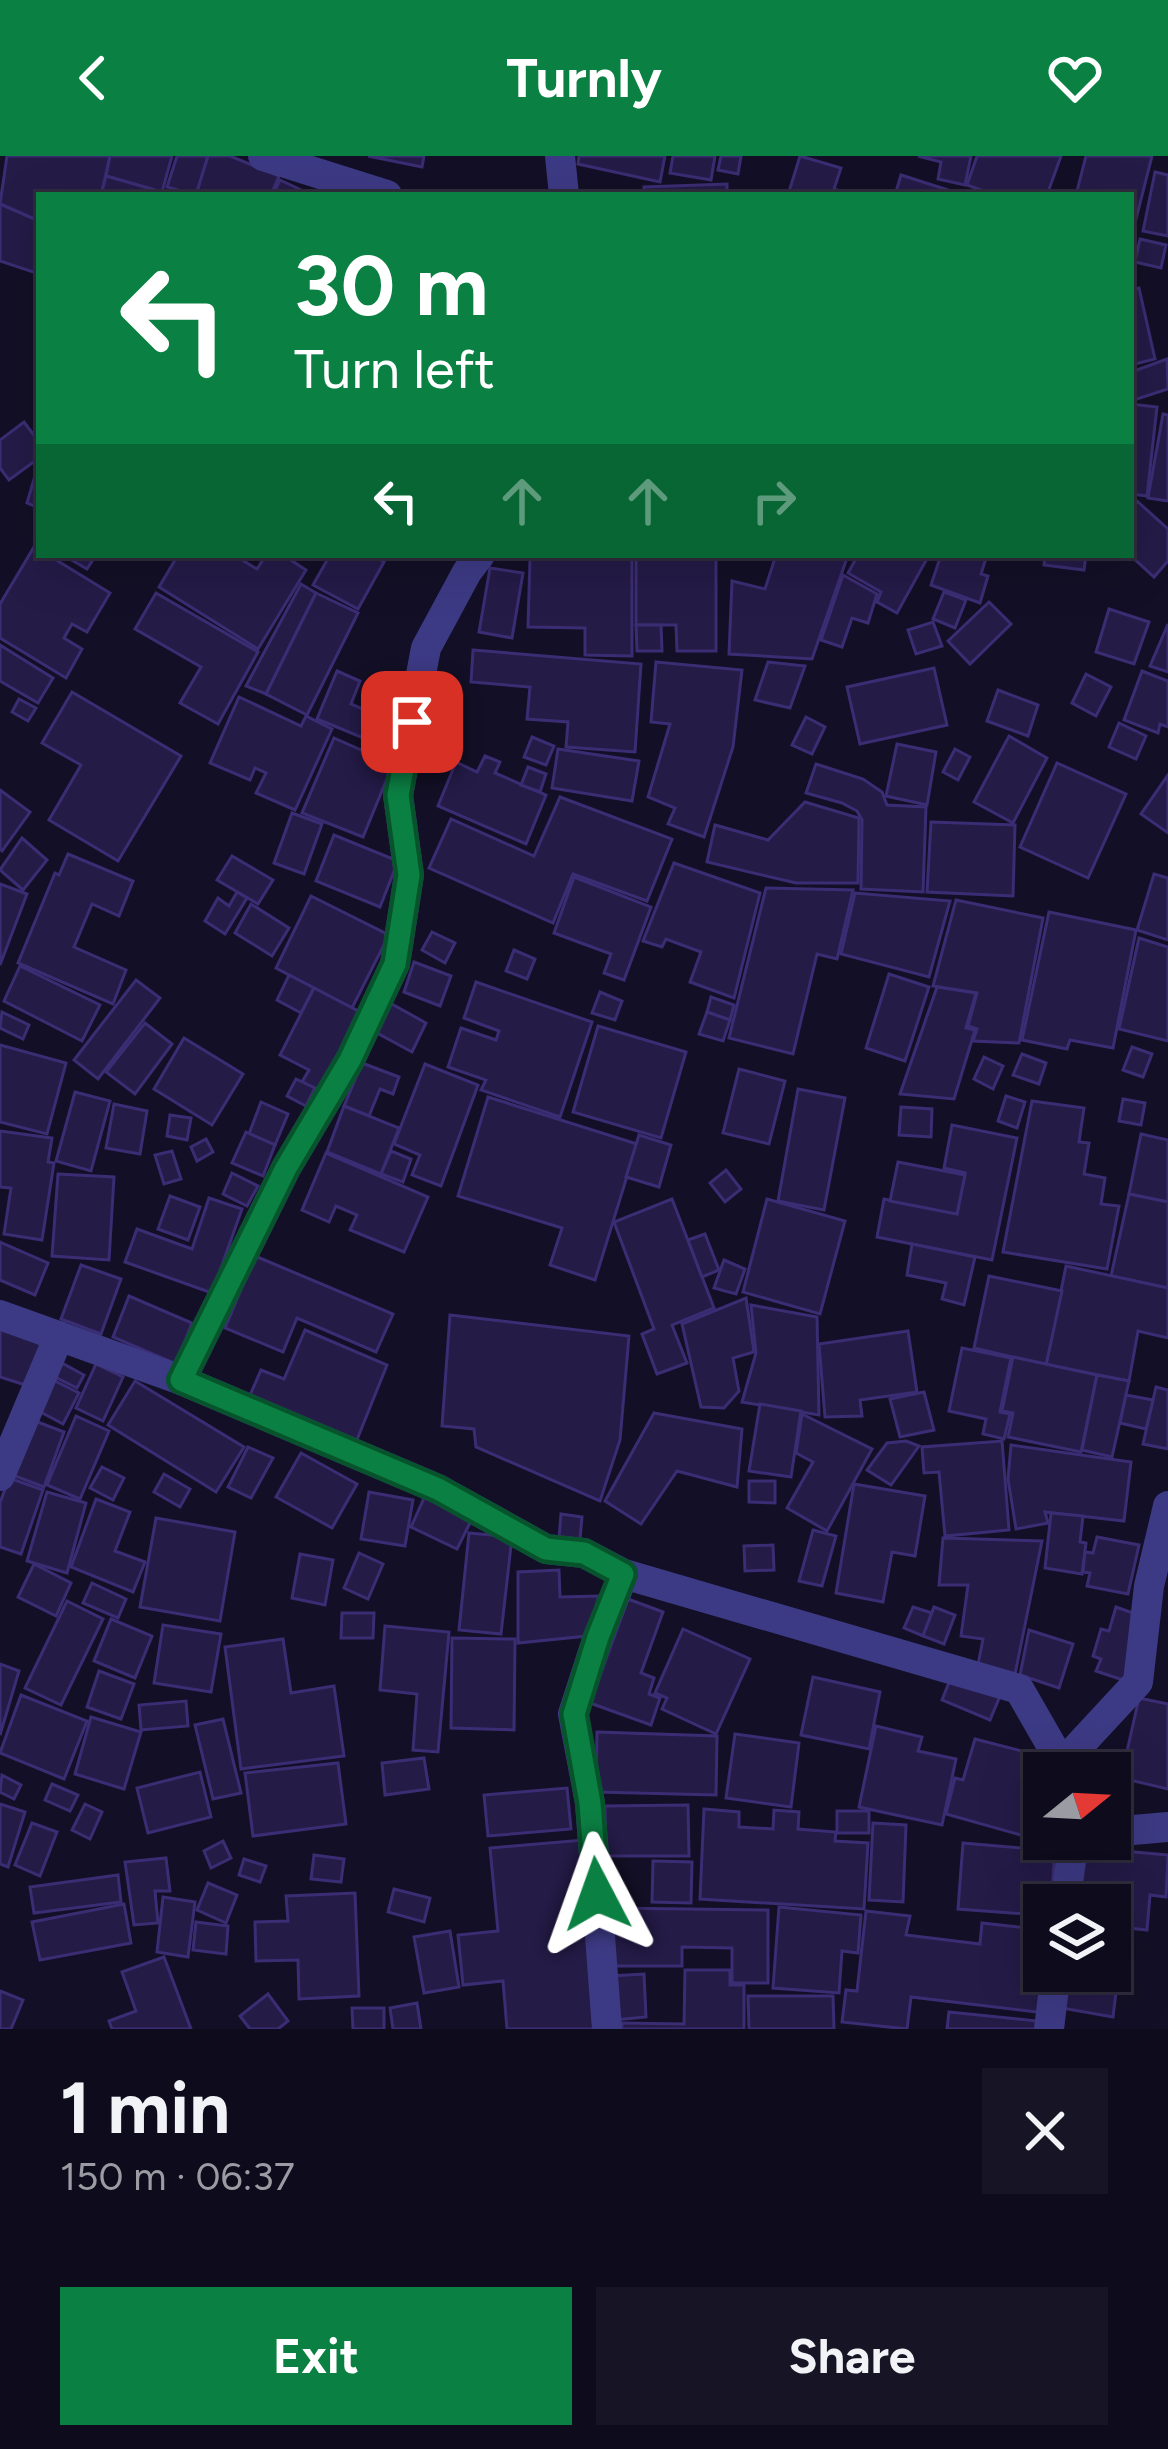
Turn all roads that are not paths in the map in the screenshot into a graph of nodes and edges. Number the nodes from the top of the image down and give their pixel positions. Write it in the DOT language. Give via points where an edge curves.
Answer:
graph roads {
  1 [pos="263,156"];
  2 [pos="560,156"];
  3 [pos="377,192"];
  4 [pos="564,192"];
  5 [pos="478,558"];
  6 [pos="0,1315"];
  7 [pos="59,1336"];
  8 [pos="181,1380"];
  9 [pos="0,1475"];
  10 [pos="1168,1506"];
  11 [pos="623,1574"];
  12 [pos="1054,1752"];
  13 [pos="1077,1752"];
  14 [pos="1168,1827"];
  15 [pos="1131,1830"];
  16 [pos="1053,1992"];
  17 [pos="608,2029"];
  18 [pos="1049,2029"];
  1 -- 3 [label="street"];
  2 -- 4 [label="street"];
  5 -- 8 [label="street" via="426,648 398,795 409,875 395,964"];
  6 -- 7 [label="street"];
  7 -- 8 [label="street"];
  7 -- 9 [label="street"];
  8 -- 11 [label="street" via="438,1489 546,1549 584,1553"];
  10 -- 13 [label="street" via="1138,1682"];
  11 -- 12 [label="street" via="1018,1689"];
  11 -- 17 [label="street" via="574,1714 590,1803"];
  14 -- 15 [label="street"];
  16 -- 18 [label="street"];
}
